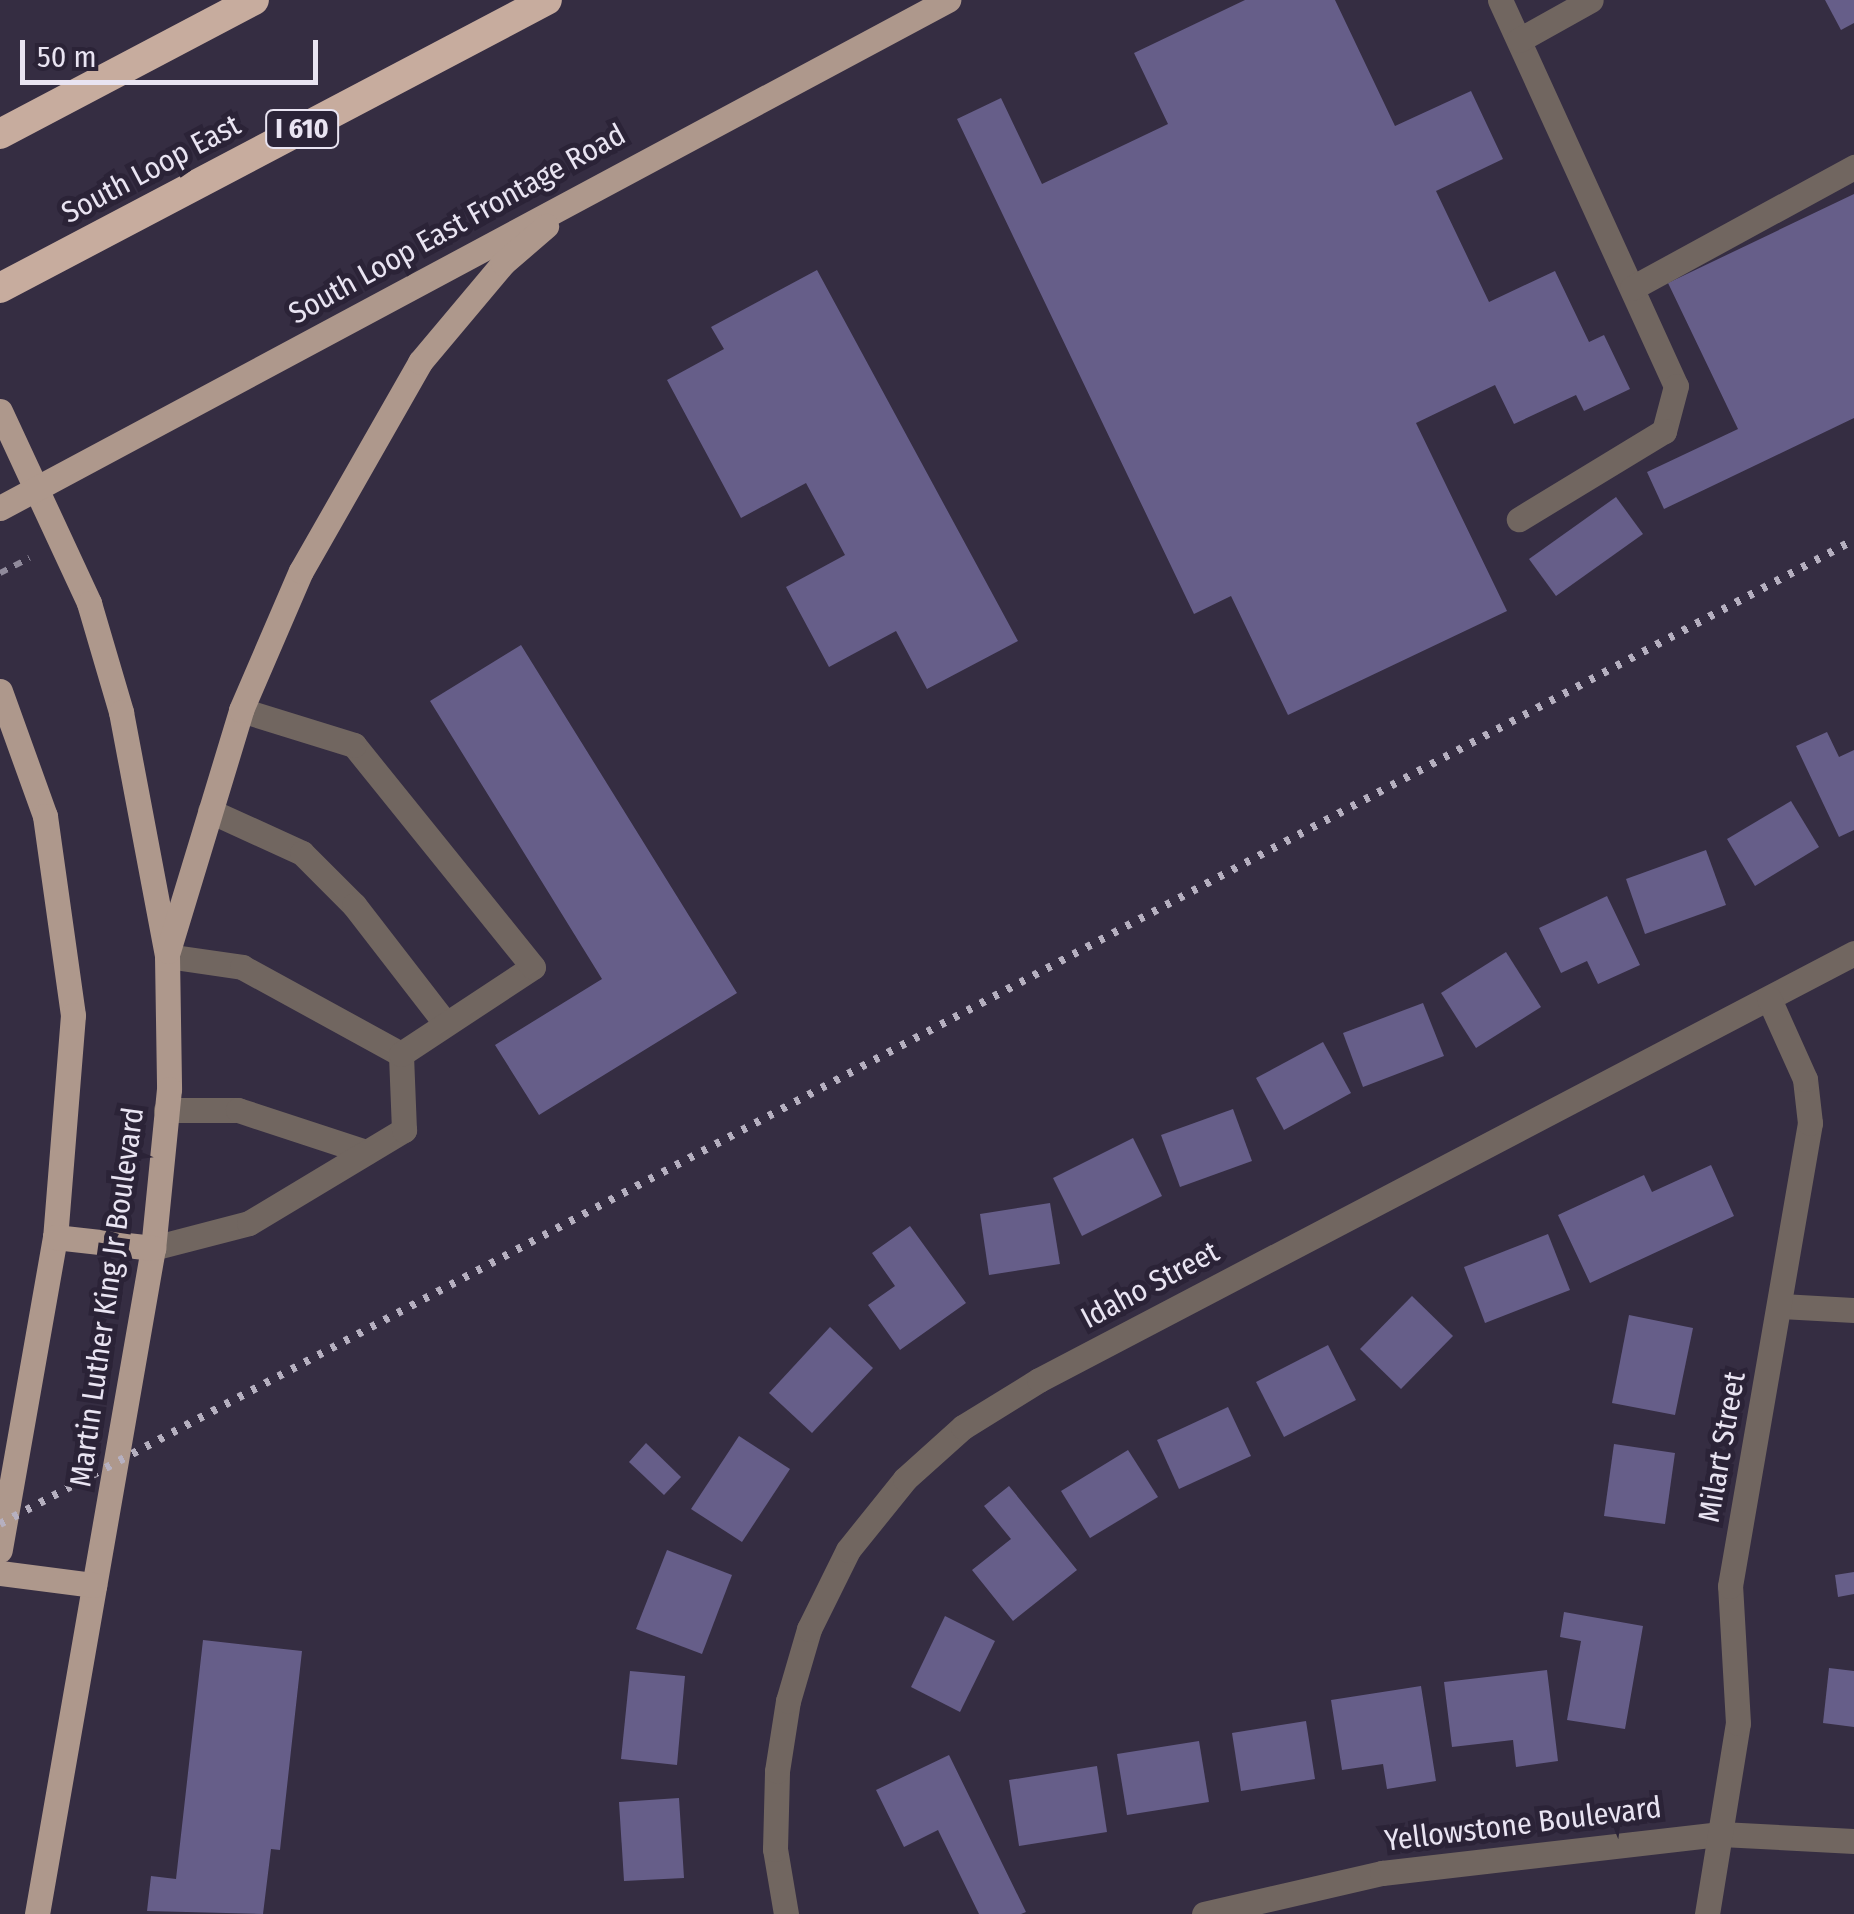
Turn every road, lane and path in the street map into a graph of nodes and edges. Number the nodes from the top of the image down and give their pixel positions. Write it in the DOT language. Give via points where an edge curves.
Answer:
graph roads {
  1 [pos="254,0"];
  2 [pos="547,0"];
  3 [pos="948,0"];
  4 [pos="1500,0"];
  5 [pos="1591,0"];
  6 [pos="1519,40"];
  7 [pos="0,134"];
  8 [pos="1854,167"];
  9 [pos="594,184"];
  10 [pos="0,288"];
  11 [pos="1632,288"];
  12 [pos="0,411"];
  13 [pos="38,487"];
  14 [pos="0,508"];
  15 [pos="1520,518"];
  16 [pos="29,558"];
  17 [pos="0,572"];
  18 [pos="0,691"];
  19 [pos="240,710"];
  20 [pos="210,812"];
  21 [pos="1854,953"];
  22 [pos="167,956"];
  23 [pos="1769,999"];
  24 [pos="446,1024"];
  25 [pos="401,1054"];
  26 [pos="166,1110"];
  27 [pos="366,1152"];
  28 [pos="55,1237"];
  29 [pos="153,1248"];
  30 [pos="1781,1306"];
  31 [pos="1854,1310"];
  32 [pos="0,1550"];
  33 [pos="0,1573"];
  34 [pos="94,1585"];
  35 [pos="1721,1834"];
  36 [pos="1854,1841"];
  37 [pos="38,1914"];
  38 [pos="786,1914"];
  39 [pos="1204,1914"];
  40 [pos="1707,1914"];
  1 -- 7 [label="highway"];
  2 -- 10 [label="highway, South Loop East / I 610"];
  3 -- 9 [label="main road, South Loop East Frontage Road"];
  4 -- 6 [label="street"];
  5 -- 6 [label="street"];
  6 -- 11 [label="street"];
  8 -- 11 [label="street"];
  9 -- 13 [label="main road, South Loop East Frontage Road"];
  9 -- 19 [label="main road" via="503,263 420,362 301,571"];
  11 -- 15 [label="street" via="1676,386 1664,431"];
  12 -- 13 [label="main road, Martin Luther King Jr Boulevard"];
  13 -- 14 [label="main road, South Loop East Frontage Road"];
  13 -- 22 [label="main road, Martin Luther King Jr Boulevard" via="89,603 121,712"];
  16 -- 17 [label="path"];
  18 -- 28 [label="main road, Martin Luther King Jr Boulevard" via="45,816 73,1015"];
  19 -- 20 [label="main road"];
  19 -- 24 [label="street" via="354,744 533,967"];
  20 -- 22 [label="main road"];
  20 -- 24 [label="street" via="302,853 354,905"];
  21 -- 23 [label="street, Idaho Street"];
  22 -- 25 [label="street" via="242,967"];
  22 -- 26 [label="main road, Martin Luther King Jr Boulevard"];
  23 -- 30 [label="street, Milart Street" via="1805,1079 1810,1124"];
  23 -- 38 [label="street, Idaho Street" via="1038,1380 963,1427 905,1478 848,1550 809,1629 788,1702 775,1849"];
  24 -- 25 [label="street"];
  25 -- 27 [label="street" via="404,1130"];
  26 -- 27 [label="street" via="238,1110"];
  26 -- 29 [label="main road, Martin Luther King Jr Boulevard"];
  27 -- 29 [label="street" via="250,1223"];
  28 -- 29 [label="main road"];
  28 -- 32 [label="main road, Martin Luther King Jr Boulevard"];
  29 -- 34 [label="main road, Martin Luther King Jr Boulevard"];
  30 -- 31 [label="street"];
  30 -- 35 [label="street, Milart Street" via="1730,1586 1738,1723"];
  33 -- 34 [label="main road"];
  34 -- 37 [label="main road, Martin Luther King Jr Boulevard"];
  35 -- 36 [label="street, Yellowstone Boulevard"];
  35 -- 39 [label="street, Yellowstone Boulevard" via="1382,1873"];
  35 -- 40 [label="street, Milart Street"];
}
